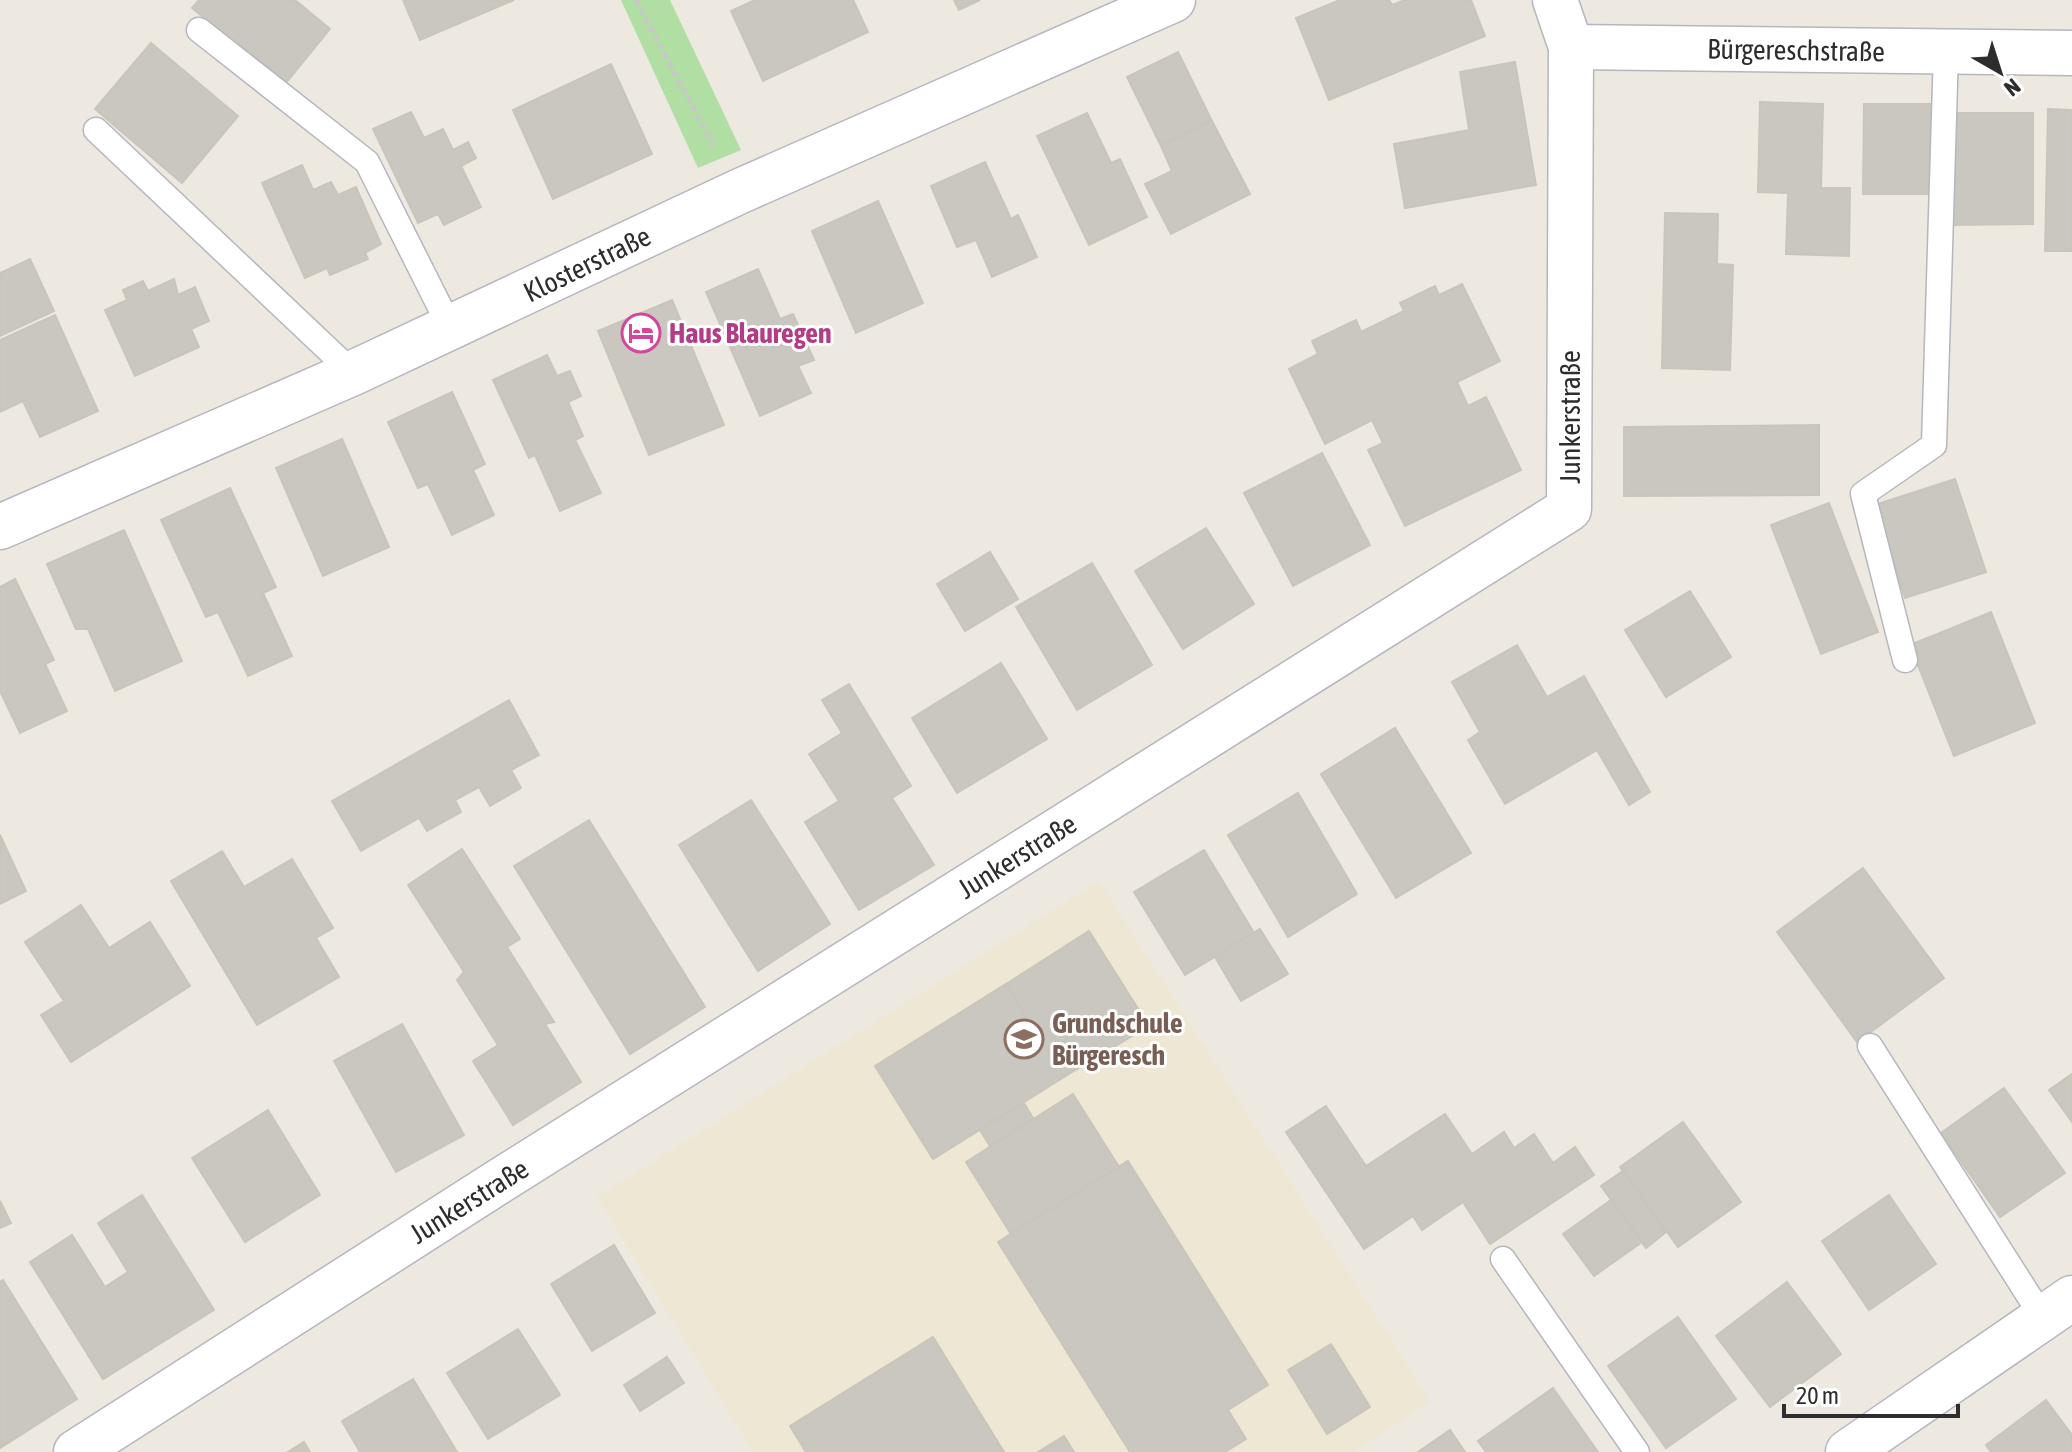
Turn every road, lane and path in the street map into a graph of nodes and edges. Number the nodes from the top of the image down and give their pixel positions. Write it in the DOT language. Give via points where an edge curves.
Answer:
graph roads {
  1 [pos="636,0"];
  2 [pos="1173,0"];
  3 [pos="1555,0"];
  4 [pos="199,30"];
  5 [pos="1571,47"];
  6 [pos="1946,51"];
  7 [pos="2072,53"];
  8 [pos="96,130"];
  9 [pos="738,192"];
  10 [pos="451,329"];
  11 [pos="353,373"];
  12 [pos="0,527"];
  13 [pos="1905,660"];
  14 [pos="1870,1046"];
  15 [pos="1503,1259"];
  16 [pos="2058,1308"];
  17 [pos="76,1452"];
  18 [pos="1637,1452"];
  19 [pos="1848,1452"];
  1 -- 9 [label="path"];
  2 -- 9 [label="street, Klosterstraße"];
  3 -- 5 [label="street"];
  4 -- 10 [label="lane" via="367,162"];
  5 -- 6 [label="street, Bürgereschstraße"];
  5 -- 17 [label="street, Junkerstraße" via="1569,509"];
  6 -- 7 [label="street, Bürgereschstraße"];
  6 -- 13 [label="lane" via="1934,445 1863,494"];
  8 -- 11 [label="lane"];
  9 -- 10 [label="street, Klosterstraße"];
  10 -- 11 [label="street, Klosterstraße"];
  11 -- 12 [label="street, Klosterstraße"];
  14 -- 16 [label="lane"];
  15 -- 18 [label="lane"];
  16 -- 19 [label="street"];
}
